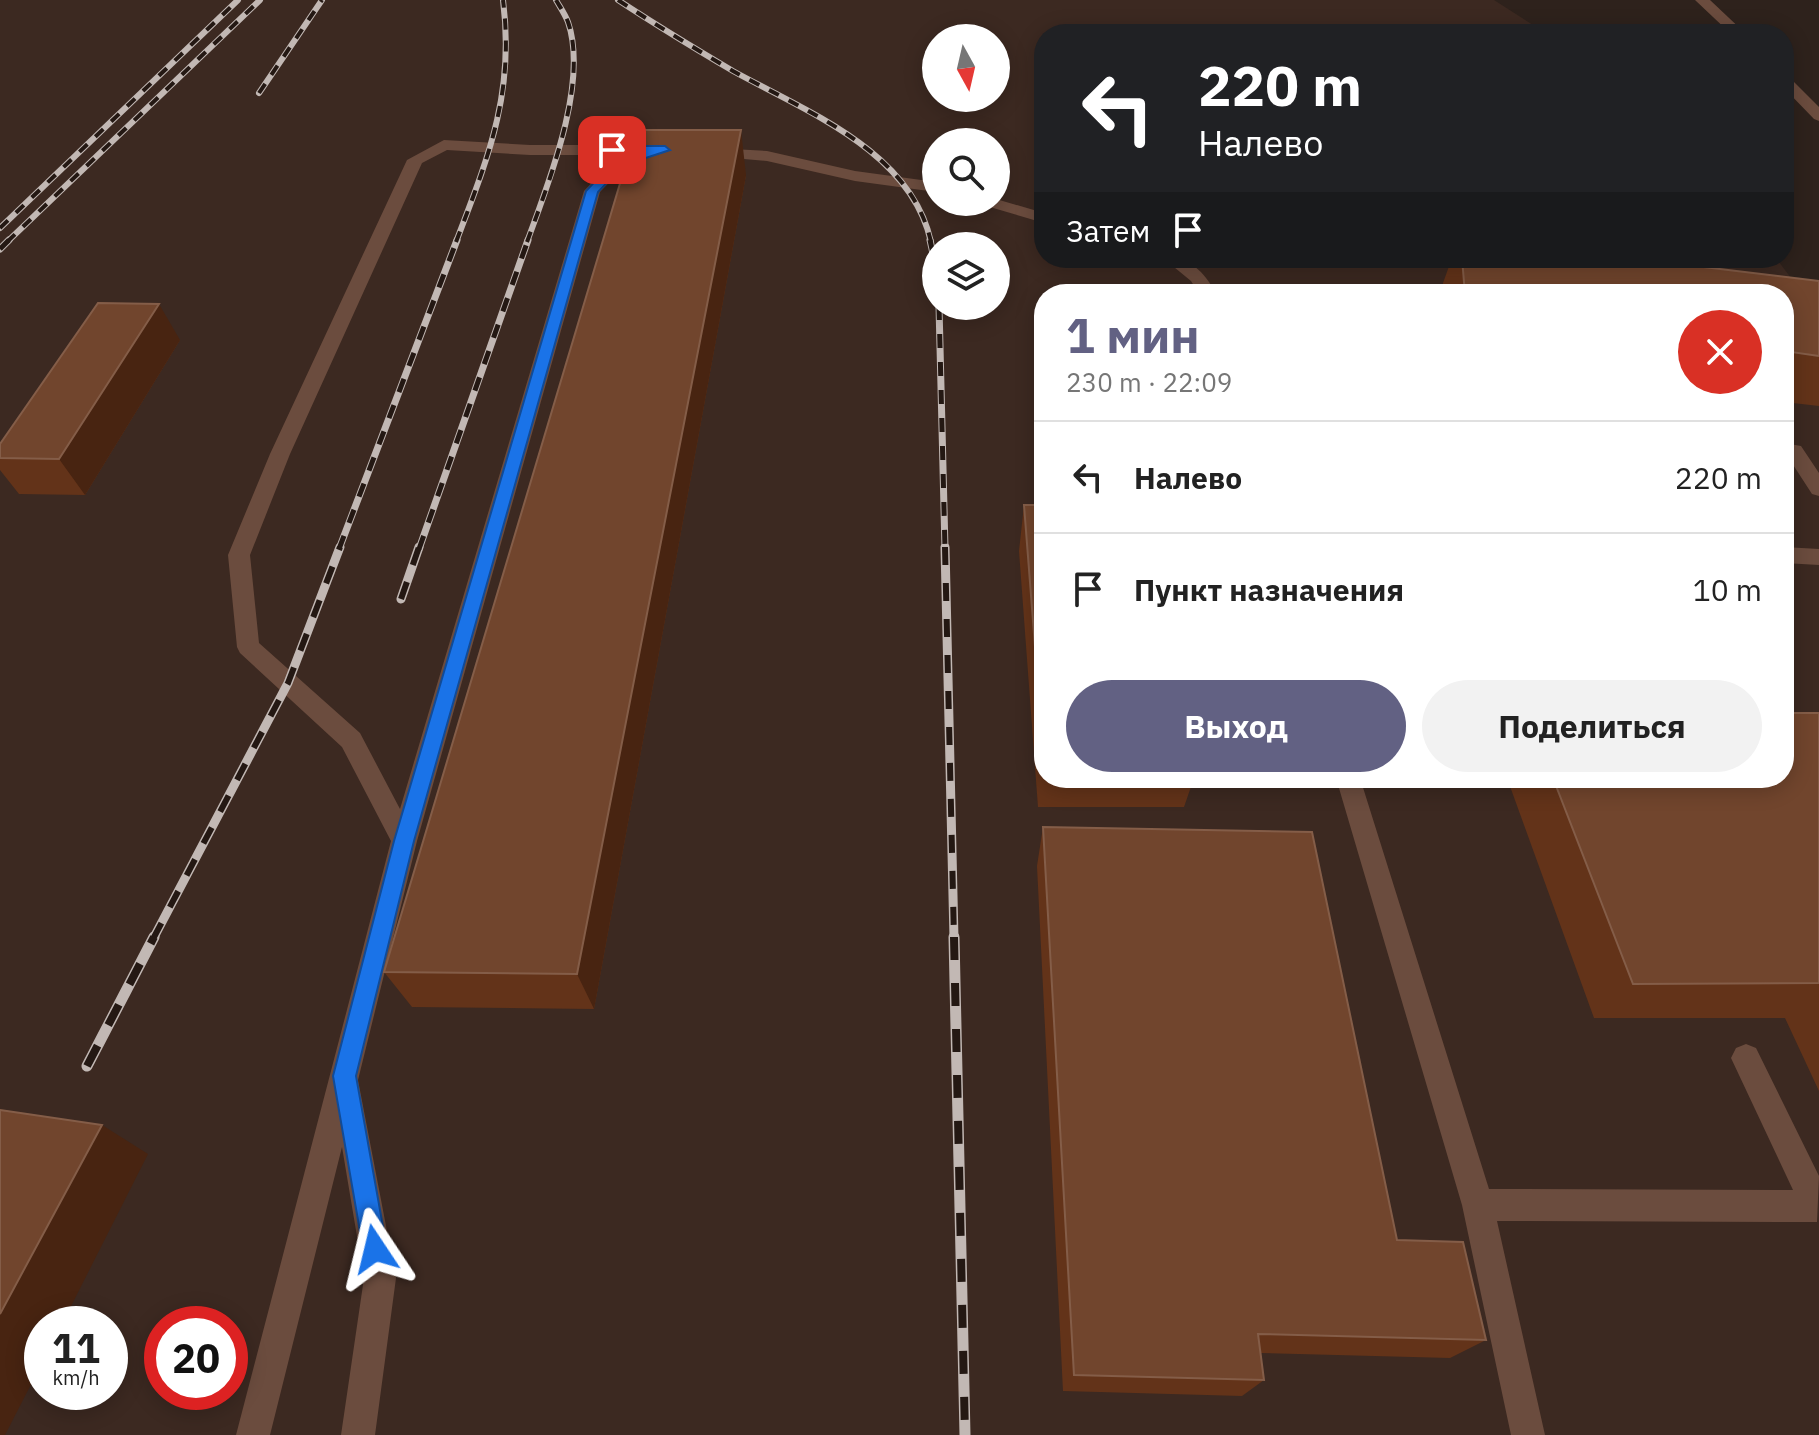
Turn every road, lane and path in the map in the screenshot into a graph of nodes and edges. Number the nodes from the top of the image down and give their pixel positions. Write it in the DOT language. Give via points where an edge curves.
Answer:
graph roads {
  1 [pos="1702,0"];
  2 [pos="1728,24"];
  3 [pos="1794,90"];
  4 [pos="1819,116"];
  5 [pos="679,151"];
  6 [pos="922,185"];
  7 [pos="1010,208"];
  8 [pos="1034,215"];
  9 [pos="1185,268"];
  10 [pos="1202,284"];
  11 [pos="1794,451"];
  12 [pos="1819,489"];
  13 [pos="1794,556"];
  14 [pos="1819,557"];
  15 [pos="1351,788"];
  16 [pos="404,841"];
  17 [pos="1746,1058"];
  18 [pos="345,1076"];
  19 [pos="1478,1205"];
  20 [pos="253,1435"];
  21 [pos="358,1435"];
  22 [pos="1528,1435"];
  1 -- 2 [label="street"];
  3 -- 4 [label="street"];
  5 -- 6 [label="street" via="767,156"];
  5 -- 16 [label="street" via="619,163 592,191"];
  5 -- 16 [label="street" via="444,145 415,160 239,555 248,647 351,740"];
  7 -- 8 [label="street"];
  9 -- 10 [label="street"];
  11 -- 12 [label="street"];
  13 -- 14 [label="street"];
  15 -- 19 [label="street"];
  16 -- 18 [label="street"];
  17 -- 19 [label="street" via="1817,1206"];
  18 -- 20 [label="street"];
  18 -- 21 [label="street" via="380,1278"];
  19 -- 22 [label="street"];
}
